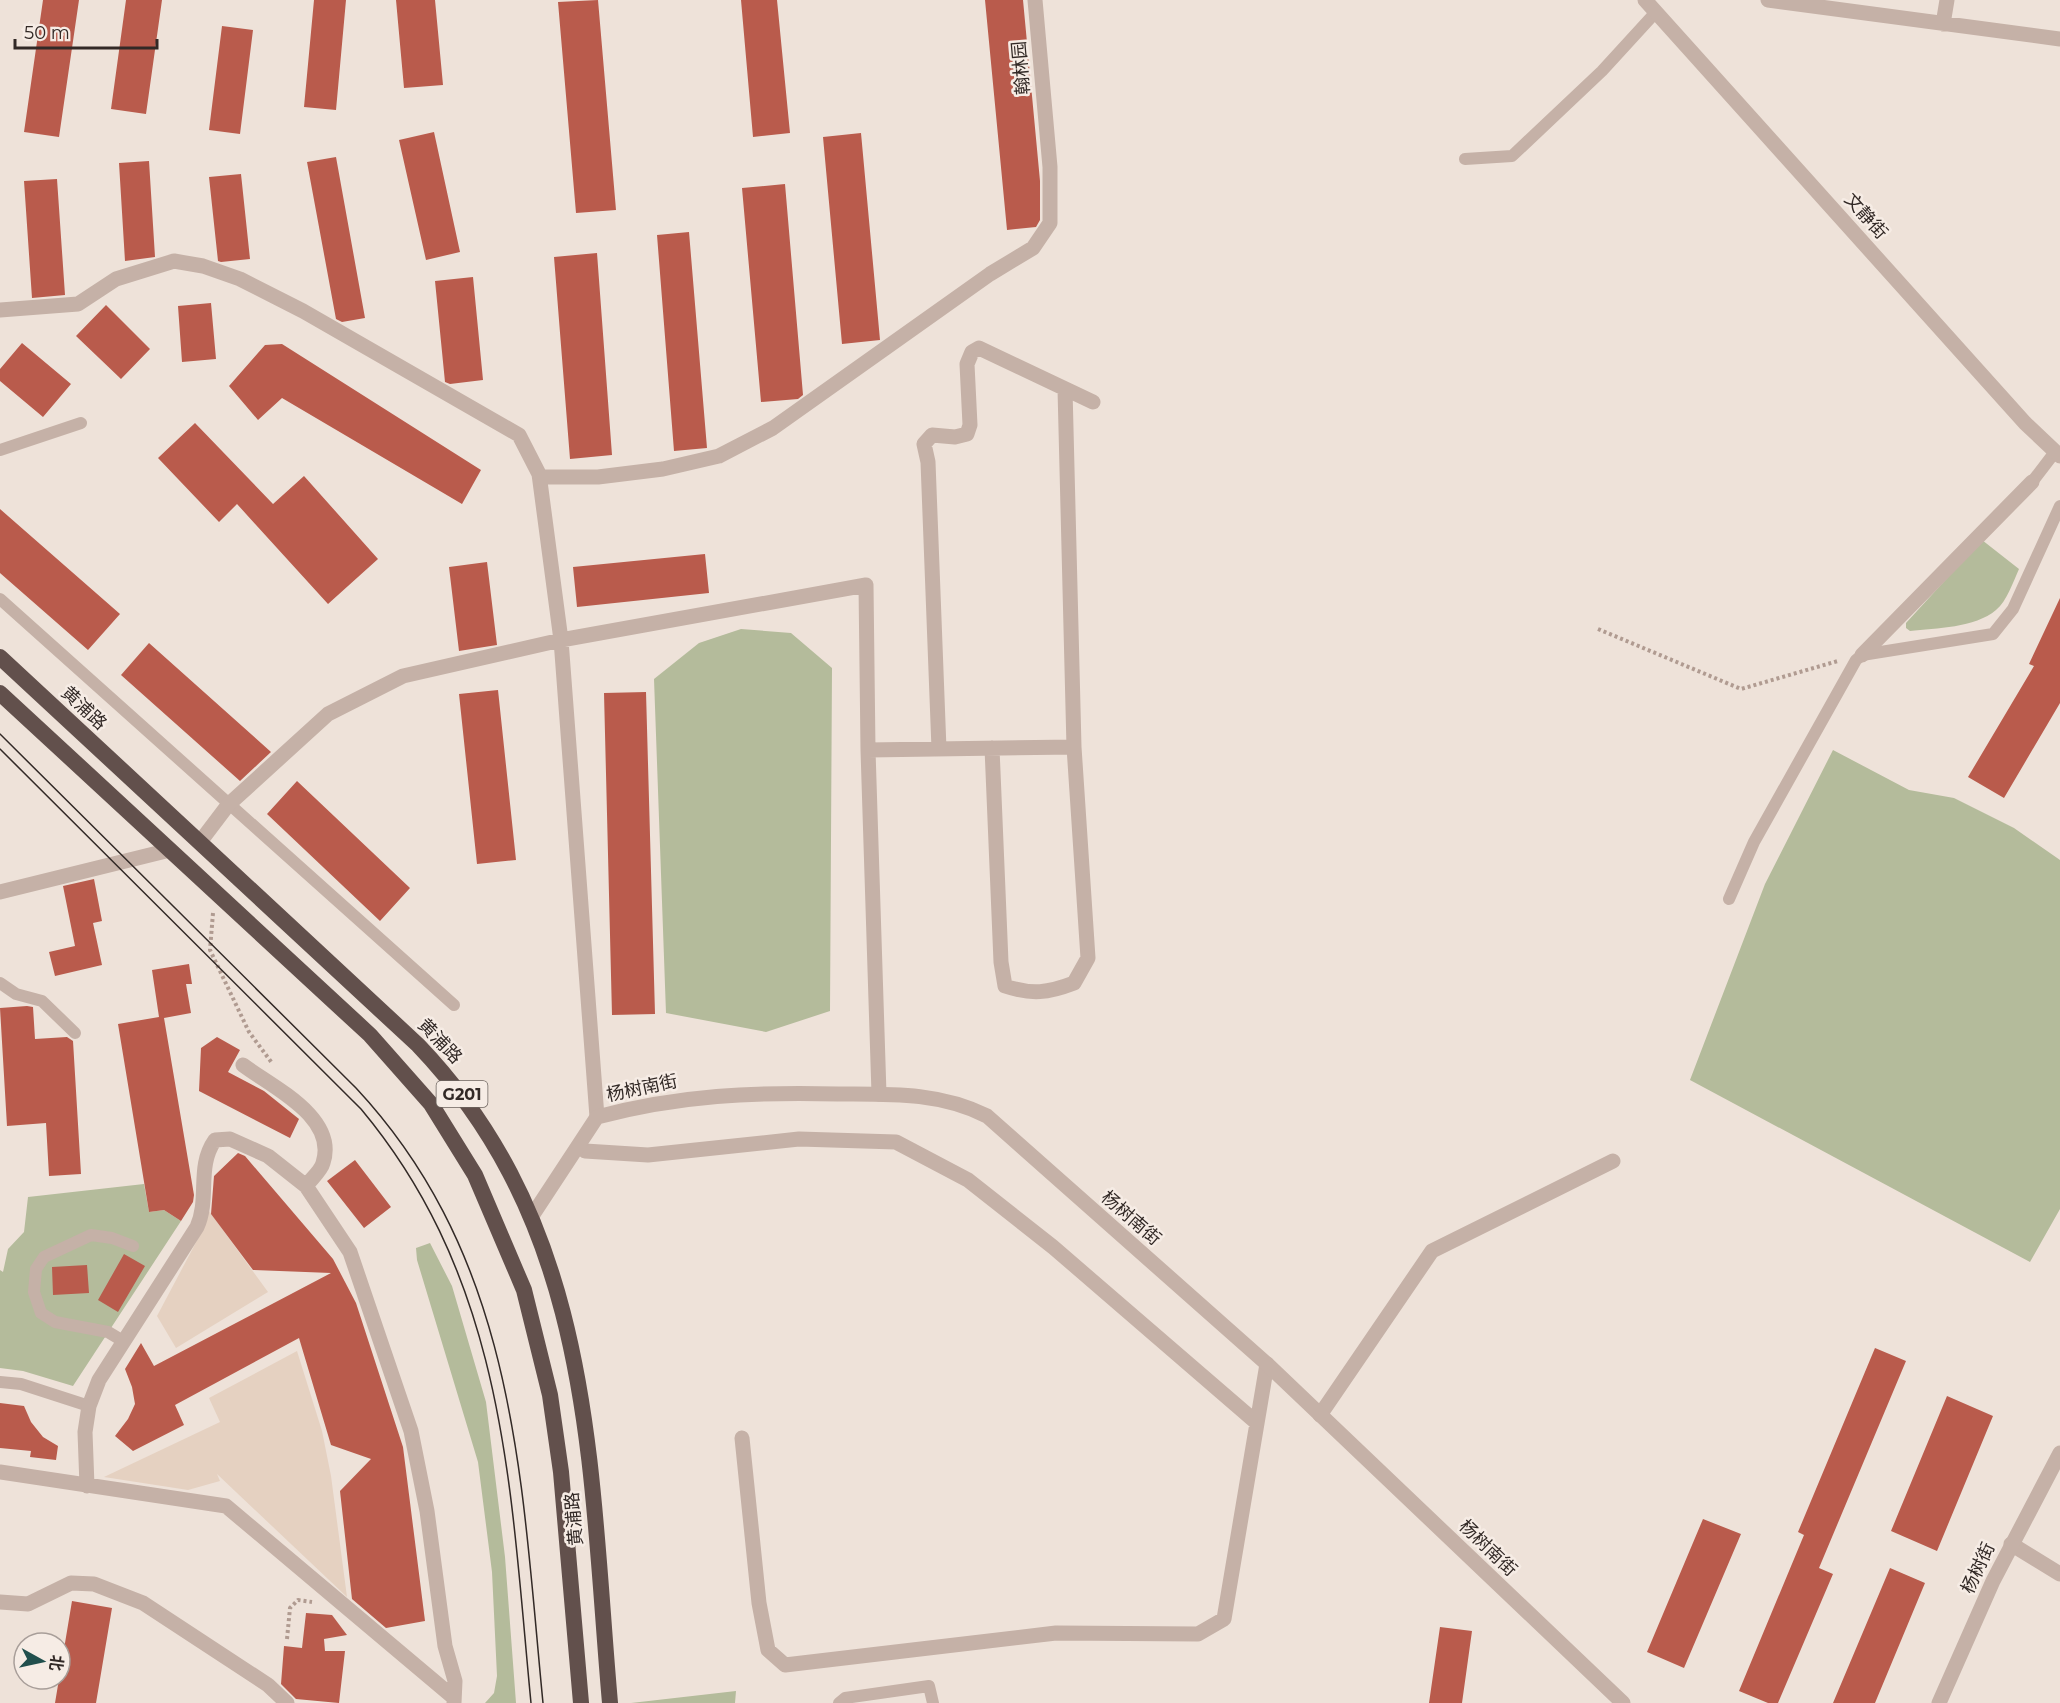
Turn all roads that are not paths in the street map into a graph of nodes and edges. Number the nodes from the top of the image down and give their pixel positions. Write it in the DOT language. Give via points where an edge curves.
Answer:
graph roads {
  1 [pos="1035,0"];
  2 [pos="1645,0"];
  3 [pos="1768,0"];
  4 [pos="1947,0"];
  5 [pos="1656,12"];
  6 [pos="1943,24"];
  7 [pos="2060,39"];
  8 [pos="1465,159"];
  9 [pos="0,310"];
  10 [pos="1065,389"];
  11 [pos="1094,402"];
  12 [pos="81,423"];
  13 [pos="0,450"];
  14 [pos="2057,454"];
  15 [pos="540,477"];
  16 [pos="2032,482"];
  17 [pos="2060,506"];
  18 [pos="0,599"];
  19 [pos="561,640"];
  20 [pos="1862,655"];
  21 [pos="0,657"];
  22 [pos="0,693"];
  23 [pos="1074,747"];
  24 [pos="992,748"];
  25 [pos="939,749"];
  26 [pos="868,750"];
  27 [pos="228,806"];
  28 [pos="200,842"];
  29 [pos="170,850"];
  30 [pos="0,892"];
  31 [pos="1729,899"];
  32 [pos="0,983"];
  33 [pos="453,1005"];
  34 [pos="75,1033"];
  35 [pos="243,1065"];
  36 [pos="879,1094"];
  37 [pos="597,1117"];
  38 [pos="585,1150"];
  39 [pos="1613,1161"];
  40 [pos="306,1186"];
  41 [pos="532,1216"];
  42 [pos="133,1246"];
  43 [pos="123,1341"];
  44 [pos="1267,1364"];
  45 [pos="0,1382"];
  46 [pos="89,1406"];
  47 [pos="1320,1415"];
  48 [pos="1257,1423"];
  49 [pos="741,1438"];
  50 [pos="2060,1453"];
  51 [pos="0,1473"];
  52 [pos="87,1486"];
  53 [pos="2011,1544"];
  54 [pos="2059,1572"];
  55 [pos="0,1602"];
  56 [pos="453,1700"];
  57 [pos="287,1703"];
  58 [pos="581,1703"];
  59 [pos="610,1703"];
  60 [pos="839,1703"];
  61 [pos="933,1703"];
  62 [pos="1623,1703"];
  63 [pos="1940,1703"];
  1 -- 15 [label="street, 翰林园" via="1050,167 1050,223 1033,248 990,274 773,428 720,456 663,469 598,477"];
  2 -- 5 [label="street, 文静街"];
  3 -- 6 [label="street"];
  4 -- 6 [label="street"];
  5 -- 8 [label="lane" via="1602,71 1512,156"];
  5 -- 14 [label="street, 文静街"];
  6 -- 7 [label="street"];
  9 -- 15 [label="street" via="78,304 116,279 174,261 203,266 240,279 303,311 519,435"];
  10 -- 11 [label="street"];
  10 -- 23 [label="street"];
  10 -- 25 [label="street" via="979,348 972,352 967,364 967,434 932,435 924,444 928,462"];
  12 -- 13 [label="lane"];
  14 -- 16 [label="lane"];
  15 -- 19 [label="street"];
  16 -- 20 [label="street"];
  17 -- 20 [label="lane" via="2013,609 1993,634"];
  18 -- 27 [label="lane"];
  19 -- 26 [label="street" via="867,585"];
  19 -- 27 [label="street" via="402,676 328,714"];
  19 -- 37 [label="street"];
  20 -- 31 [label="lane" via="1754,842"];
  21 -- 28 [label="highway, 黄浦路 / G201"];
  22 -- 29 [label="highway, 黄浦路 / G201"];
  23 -- 24 [label="street"];
  23 -- 24 [label="street" via="1088,958 1074,983 1049,993 1020,992 1005,986"];
  24 -- 25 [label="street"];
  25 -- 26 [label="street"];
  26 -- 36 [label="street"];
  27 -- 28 [label="street"];
  27 -- 33 [label="lane"];
  28 -- 41 [label="highway, 黄浦路 / G201" via="445,1073 492,1138"];
  29 -- 30 [label="street"];
  29 -- 58 [label="highway, 黄浦路 / G201" via="401,1068 453,1138 497,1221 526,1299 550,1395 561,1472"];
  32 -- 34 [label="lane" via="16,994 42,1001"];
  35 -- 40 [label="street" via="308,1111 320,1130 326,1147 323,1165"];
  36 -- 37 [label="street, 杨树南街" via="749,1092 695,1097"];
  36 -- 44 [label="street, 杨树南街" via="914,1094 947,1100 987,1116"];
  37 -- 41 [label="street, 杨树南街"];
  38 -- 48 [label="street" via="648,1155 799,1139 896,1142 968,1180 1053,1247"];
  39 -- 47 [label="street" via="1432,1251"];
  40 -- 43 [label="street" via="268,1156 230,1139 215,1140 202,1170 204,1212"];
  40 -- 56 [label="street" via="350,1252 411,1431 427,1511 445,1646 456,1681"];
  41 -- 59 [label="highway, 黄浦路 / G201" via="557,1288 575,1367 589,1469"];
  42 -- 43 [label="lane" via="91,1235 44,1257 36,1269 34,1292 41,1312 55,1322 108,1332"];
  43 -- 46 [label="street" via="99,1380"];
  44 -- 47 [label="street, 杨树南街"];
  44 -- 48 [label="street"];
  45 -- 46 [label="lane" via="21,1384"];
  46 -- 52 [label="street" via="85,1432"];
  47 -- 62 [label="street, 杨树南街"];
  48 -- 49 [label="street" via="1224,1619 1198,1634 1056,1633 785,1665 768,1650"];
  50 -- 53 [label="street, 杨树街"];
  51 -- 52 [label="street"];
  52 -- 56 [label="street" via="226,1506"];
  53 -- 54 [label="street"];
  53 -- 63 [label="street, 杨树街"];
  55 -- 57 [label="street" via="28,1604 71,1584 94,1584 143,1603 268,1685"];
  60 -- 61 [label="lane" via="845,1698 929,1686"];
}
